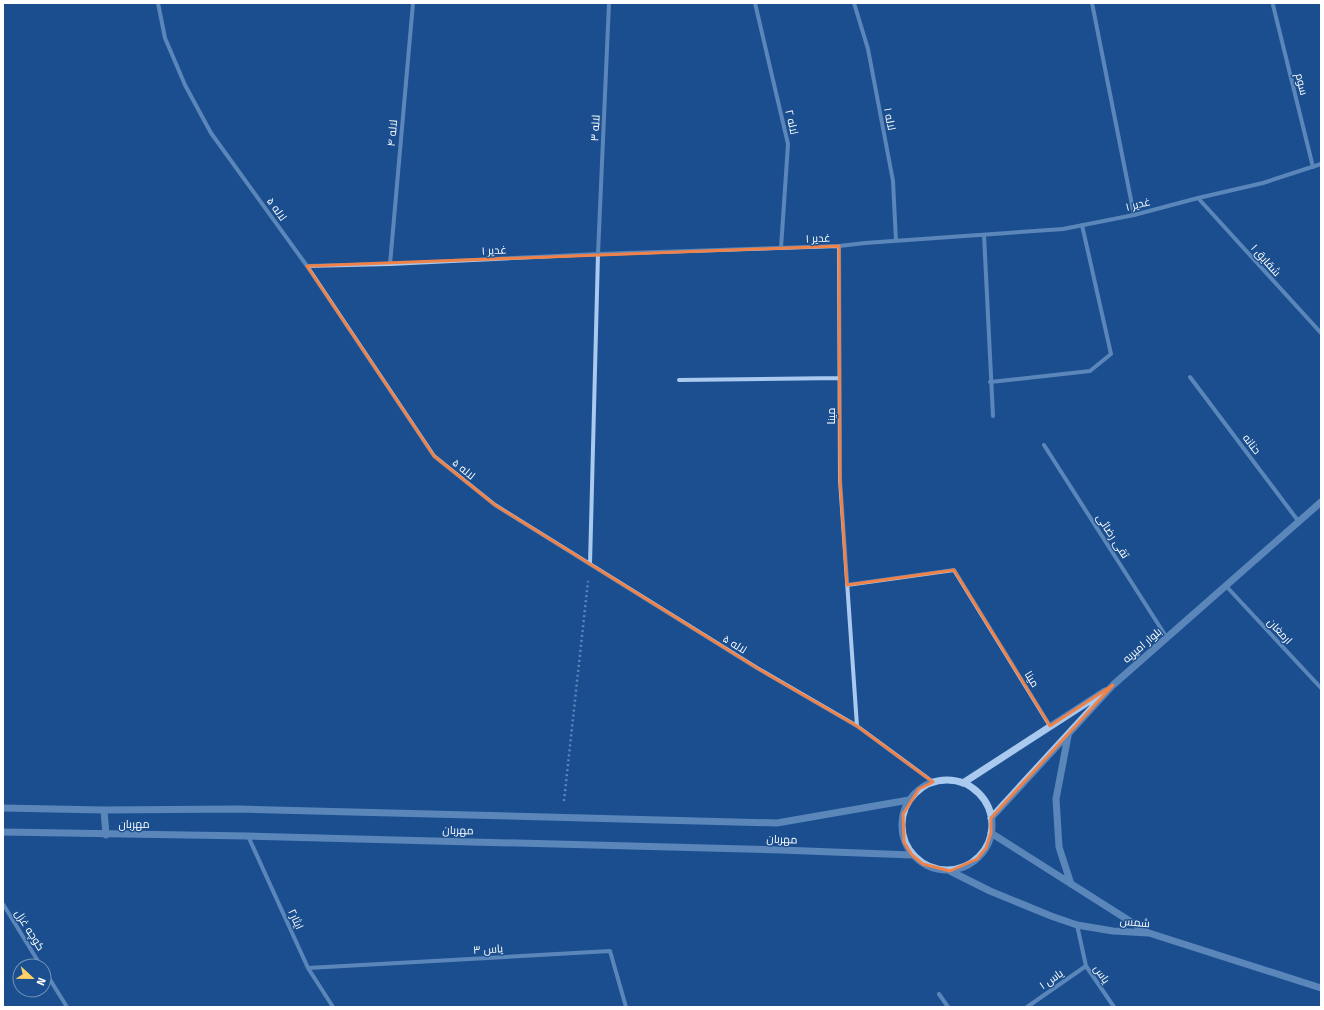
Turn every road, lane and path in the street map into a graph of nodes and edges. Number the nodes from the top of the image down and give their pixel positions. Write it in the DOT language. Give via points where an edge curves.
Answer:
graph roads {
  1 [pos="158,3"];
  2 [pos="412,3"];
  3 [pos="610,3"];
  4 [pos="755,3"];
  5 [pos="854,3"];
  6 [pos="1092,3"];
  7 [pos="1273,5"];
  8 [pos="1321,164"];
  9 [pos="1313,167"];
  10 [pos="1198,198"];
  11 [pos="1134,215"];
  12 [pos="1082,225"];
  13 [pos="984,234"];
  14 [pos="896,241"];
  15 [pos="838,246"];
  16 [pos="781,248"];
  17 [pos="598,254"];
  18 [pos="390,264"];
  19 [pos="307,266"];
  20 [pos="1321,333"];
  21 [pos="1190,377"];
  22 [pos="840,378"];
  23 [pos="679,380"];
  24 [pos="990,382"];
  25 [pos="993,416"];
  26 [pos="1044,445"];
  27 [pos="1321,502"];
  28 [pos="1299,522"];
  29 [pos="590,564"];
  30 [pos="847,584"];
  31 [pos="1226,586"];
  32 [pos="1167,638"];
  33 [pos="1113,685"];
  34 [pos="1321,688"];
  35 [pos="857,726"];
  36 [pos="1050,726"];
  37 [pos="1068,734"];
  38 [pos="933,782"];
  39 [pos="963,783"];
  40 [pos="909,800"];
  41 [pos="3,808"];
  42 [pos="104,810"];
  43 [pos="562,817"];
  44 [pos="992,818"];
  45 [pos="3,832"];
  46 [pos="991,833"];
  47 [pos="106,835"];
  48 [pos="248,836"];
  49 [pos="912,855"];
  50 [pos="950,871"];
  51 [pos="1072,884"];
  52 [pos="3,904"];
  53 [pos="1077,926"];
  54 [pos="1148,933"];
  55 [pos="36,958"];
  56 [pos="1086,966"];
  57 [pos="308,968"];
  58 [pos="52,983"];
  59 [pos="1321,988"];
  60 [pos="939,994"];
  61 [pos="66,1007"];
  62 [pos="333,1007"];
  63 [pos="626,1007"];
  64 [pos="948,1007"];
  65 [pos="1027,1007"];
  66 [pos="1114,1007"];
  1 -- 19 [label="street, لاله ۵" via="165,38 185,85 211,133"];
  2 -- 18 [label="street, لاله ۴"];
  3 -- 17 [label="street, لاله ۳"];
  4 -- 16 [label="street, لاله ۲" via="788,144"];
  5 -- 14 [label="street, لاله ۱" via="868,49 893,181"];
  6 -- 11 [label="street"];
  7 -- 9 [label="street, سوم"];
  8 -- 9 [label="street, غدیر ۱"];
  9 -- 10 [label="street, غدیر ۱" via="1263,183"];
  10 -- 11 [label="street, غدیر ۱"];
  10 -- 20 [label="street, شقایق ۱"];
  11 -- 12 [label="street, غدیر ۱"];
  12 -- 13 [label="street, غدیر ۱" via="1063,229"];
  12 -- 24 [label="street" via="1111,354 1090,371"];
  13 -- 14 [label="street, غدیر ۱"];
  13 -- 24 [label="street"];
  14 -- 15 [label="street, غدیر ۱"];
  15 -- 16 [label="street, غدیر ۱"];
  15 -- 22 [label="street, مینا"];
  16 -- 17 [label="street, غدیر ۱"];
  17 -- 18 [label="street, غدیر ۱"];
  17 -- 29 [label="street, لاله ۳"];
  18 -- 19 [label="street, غدیر ۱"];
  19 -- 29 [label="street, لاله ۵" via="434,456 495,505"];
  21 -- 28 [label="street, حنانه"];
  22 -- 23 [label="street"];
  22 -- 30 [label="street, مینا" via="840,480"];
  24 -- 25 [label="street"];
  26 -- 32 [label="street, تقی رضائی"];
  27 -- 28 [label="street, بلوار امیریه"];
  28 -- 31 [label="street, بلوار امیریه"];
  29 -- 35 [label="street, لاله ۵" via="757,668"];
  29 -- 43 [label="path"];
  30 -- 35 [label="street, مینا"];
  30 -- 36 [label="street, مینا" via="954,570"];
  31 -- 32 [label="street, بلوار امیریه"];
  31 -- 34 [label="street, ارمغان"];
  32 -- 33 [label="street, بلوار امیریه"];
  33 -- 36 [label="street"];
  33 -- 37 [label="street, بلوار امیریه"];
  35 -- 38 [label="street, لاله ۵"];
  36 -- 39 [label="street"];
  37 -- 44 [label="street, بلوار امیریه"];
  37 -- 51 [label="street" via="1056,799 1059,847"];
  38 -- 39 [label="street" via="948,780"];
  38 -- 40 [label="street" via="919,789"];
  39 -- 44 [label="street" via="977,791 986,803"];
  40 -- 43 [label="street, مهربان" via="777,823"];
  40 -- 49 [label="street" via="901,828 904,842"];
  41 -- 42 [label="street, مهربان"];
  42 -- 43 [label="street, مهربان" via="239,809"];
  42 -- 47 [label="street"];
  44 -- 46 [label="street"];
  45 -- 47 [label="street, مهربان"];
  46 -- 50 [label="street" via="986,848 977,859 964,867"];
  46 -- 51 [label="street"];
  47 -- 48 [label="street, مهربان"];
  48 -- 49 [label="street, مهربان"];
  48 -- 57 [label="street, ایثار۲"];
  49 -- 50 [label="street" via="936,870"];
  50 -- 53 [label="street, شمس"];
  51 -- 54 [label="street"];
  52 -- 55 [label="street, کوچه غزل"];
  53 -- 54 [label="street, شمس"];
  53 -- 56 [label="street, یاس"];
  54 -- 59 [label="street, شمس"];
  56 -- 65 [label="street, یاس ۱"];
  56 -- 66 [label="street, یاس"];
  57 -- 62 [label="street, ایثار۲"];
  57 -- 63 [label="street, یاس ۳" via="610,951"];
  58 -- 61 [label="street"];
  60 -- 64 [label="street"];
}
